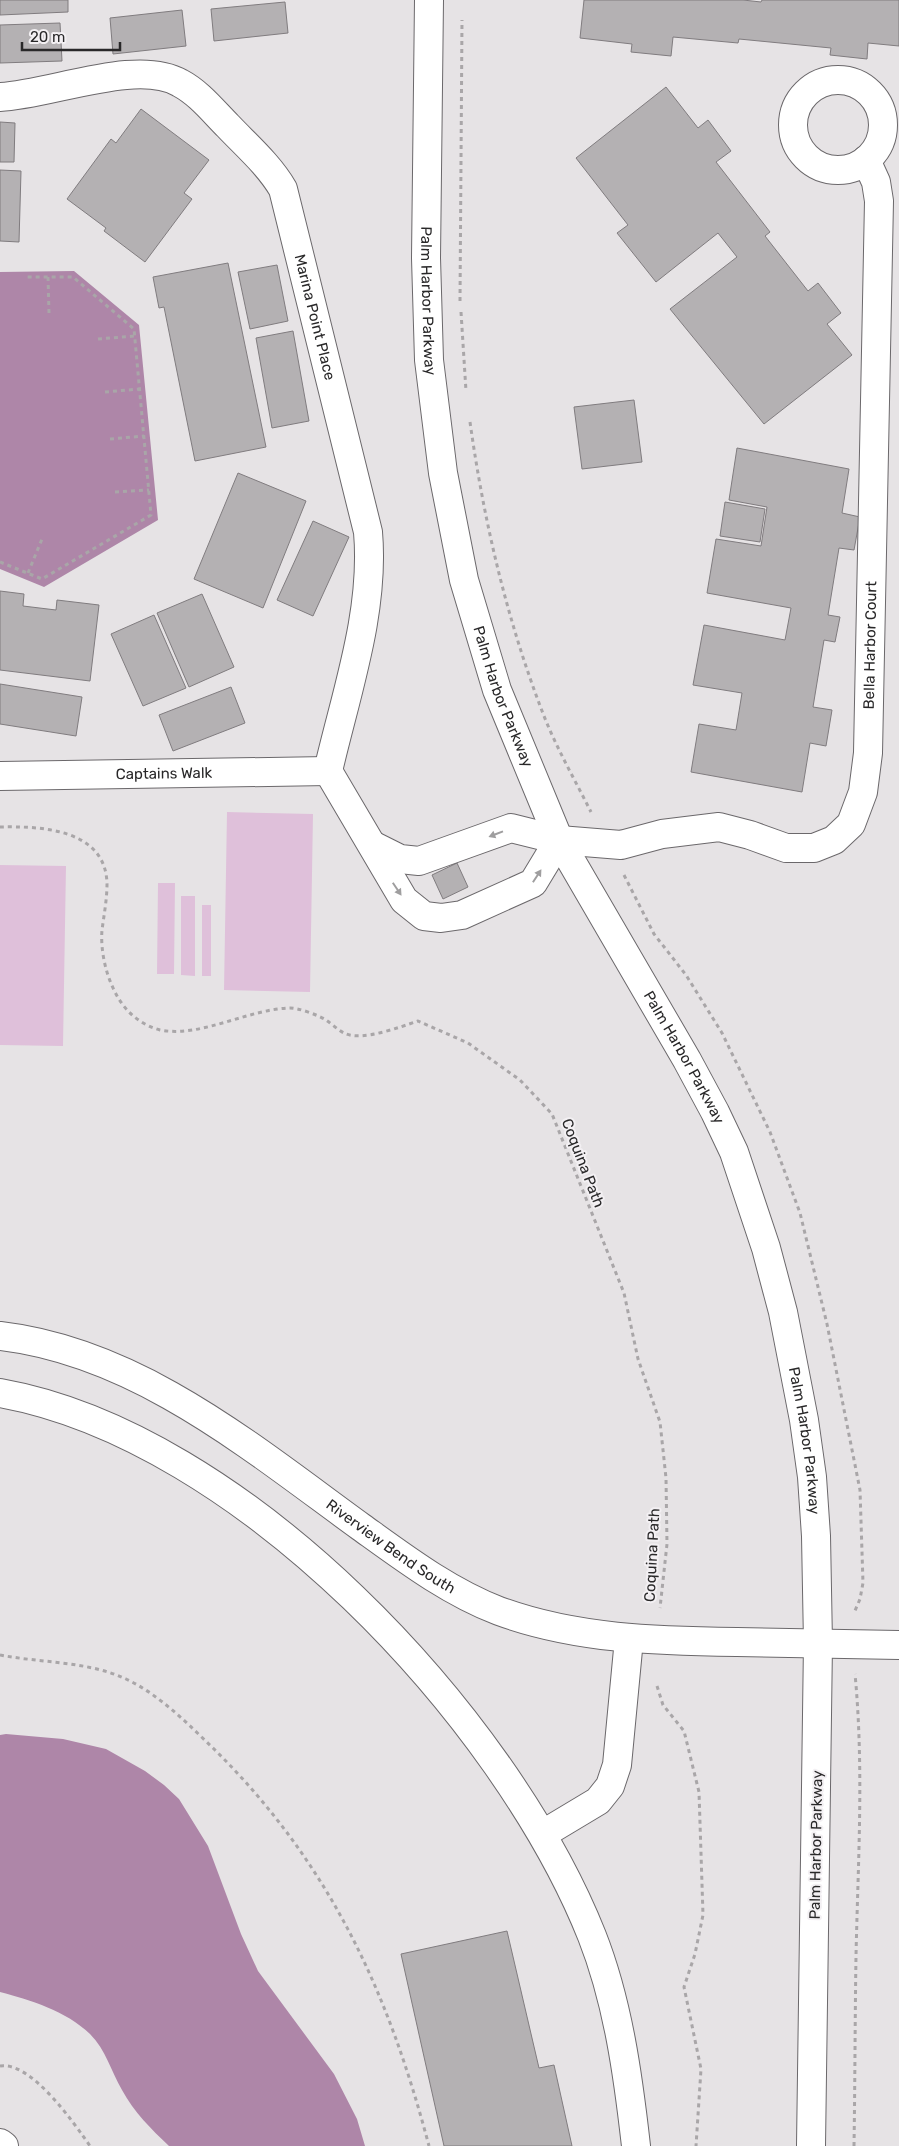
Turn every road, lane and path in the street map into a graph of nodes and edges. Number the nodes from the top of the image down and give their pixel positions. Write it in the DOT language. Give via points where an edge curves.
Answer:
graph roads {
  1 [pos="429,0"];
  2 [pos="462,18"];
  3 [pos="0,97"];
  4 [pos="866,160"];
  5 [pos="25,277"];
  6 [pos="48,277"];
  7 [pos="49,313"];
  8 [pos="135,336"];
  9 [pos="98,339"];
  10 [pos="140,389"];
  11 [pos="105,392"];
  12 [pos="466,393"];
  13 [pos="470,421"];
  14 [pos="144,436"];
  15 [pos="110,440"];
  16 [pos="149,490"];
  17 [pos="115,492"];
  18 [pos="42,539"];
  19 [pos="0,562"];
  20 [pos="28,573"];
  21 [pos="328,771"];
  22 [pos="0,776"];
  23 [pos="588,807"];
  24 [pos="0,827"];
  25 [pos="559,840"];
  26 [pos="374,846"];
  27 [pos="0,1336"];
  28 [pos="0,1393"];
  29 [pos="660,1610"];
  30 [pos="629,1639"];
  31 [pos="818,1644"];
  32 [pos="899,1645"];
  33 [pos="0,1655"];
  34 [pos="855,1673"];
  35 [pos="657,1682"];
  36 [pos="543,1834"];
  37 [pos="0,2066"];
  38 [pos="0,2143"];
  39 [pos="4,2146"];
  40 [pos="90,2146"];
  41 [pos="429,2146"];
  42 [pos="636,2146"];
  43 [pos="696,2146"];
  44 [pos="811,2146"];
  45 [pos="854,2146"];
  1 -- 25 [label="street, Palm Harbor Parkway" via="427,310 429,360 443,473 464,580 480,637 497,690"];
  2 -- 12 [label="path" via="460,283"];
  3 -- 21 [label="street, Marina Point Place" via="132,74 171,78 188,87 204,102 274,174 284,189 370,546 370,577 362,627"];
  4 -- 25 [label="street, Bella Harbor Court" via="876,182 879,201 868,753 858,810 851,824 838,837 807,848 786,848 719,827 662,834 621,845"];
  5 -- 6 [label="path"];
  6 -- 7 [label="path"];
  6 -- 8 [label="path" via="73,277 134,329"];
  8 -- 9 [label="path"];
  8 -- 10 [label="path"];
  10 -- 11 [label="path"];
  10 -- 14 [label="path"];
  13 -- 23 [label="path" via="484,510 506,603 545,718"];
  14 -- 15 [label="path"];
  14 -- 16 [label="path"];
  16 -- 17 [label="path"];
  16 -- 20 [label="path" via="151,514 42,579"];
  18 -- 20 [label="path"];
  19 -- 20 [label="path"];
  21 -- 22 [label="street, Captains Walk"];
  21 -- 26 [label="street"];
  24 -- 29 [label="path, Coquina Path" via="25,826 69,834 91,848 100,859 107,883 102,932 110,981 125,1009 146,1025 180,1031 253,1013 292,1008 324,1018 346,1034 379,1034 418,1021 468,1043 520,1080 552,1114 624,1293 638,1359 660,1422 666,1478 667,1544"];
  25 -- 26 [label="street, Bella Harbor Court, one-way" via="511,828 420,861 400,859"];
  26 -- 25 [label="street, one-way" via="404,900 424,916 441,918 462,915 486,906 533,883"];
  25 -- 31 [label="street, Palm Harbor Parkway" via="711,1103 747,1189 783,1312 804,1420 816,1536"];
  27 -- 30 [label="street, Riverview Bend South" via="37,1342 90,1358 172,1397 250,1446 394,1551 472,1599 499,1611 550,1626"];
  28 -- 36 [label="street" via="55,1405 116,1428 185,1467 275,1531 341,1588 425,1674 487,1749"];
  30 -- 31 [label="street, Riverview Bend South"];
  30 -- 36 [label="street" via="619,1754 612,1780 598,1801"];
  31 -- 32 [label="street, Riverview Bend South"];
  31 -- 44 [label="street, Palm Harbor Parkway"];
  33 -- 41 [label="path" via="104,1671 137,1684 196,1732 259,1796 321,1882 368,1967 396,2037"];
  34 -- 45 [label="path" via="861,1811"];
  35 -- 43 [label="path" via="663,1705 684,1731 699,1792 703,1916 684,1987 701,2069"];
  36 -- 42 [label="street" via="592,1937 610,1996 621,2043"];
  37 -- 40 [label="path" via="19,2069 38,2082"];
  38 -- 39 [label="street"];
}
